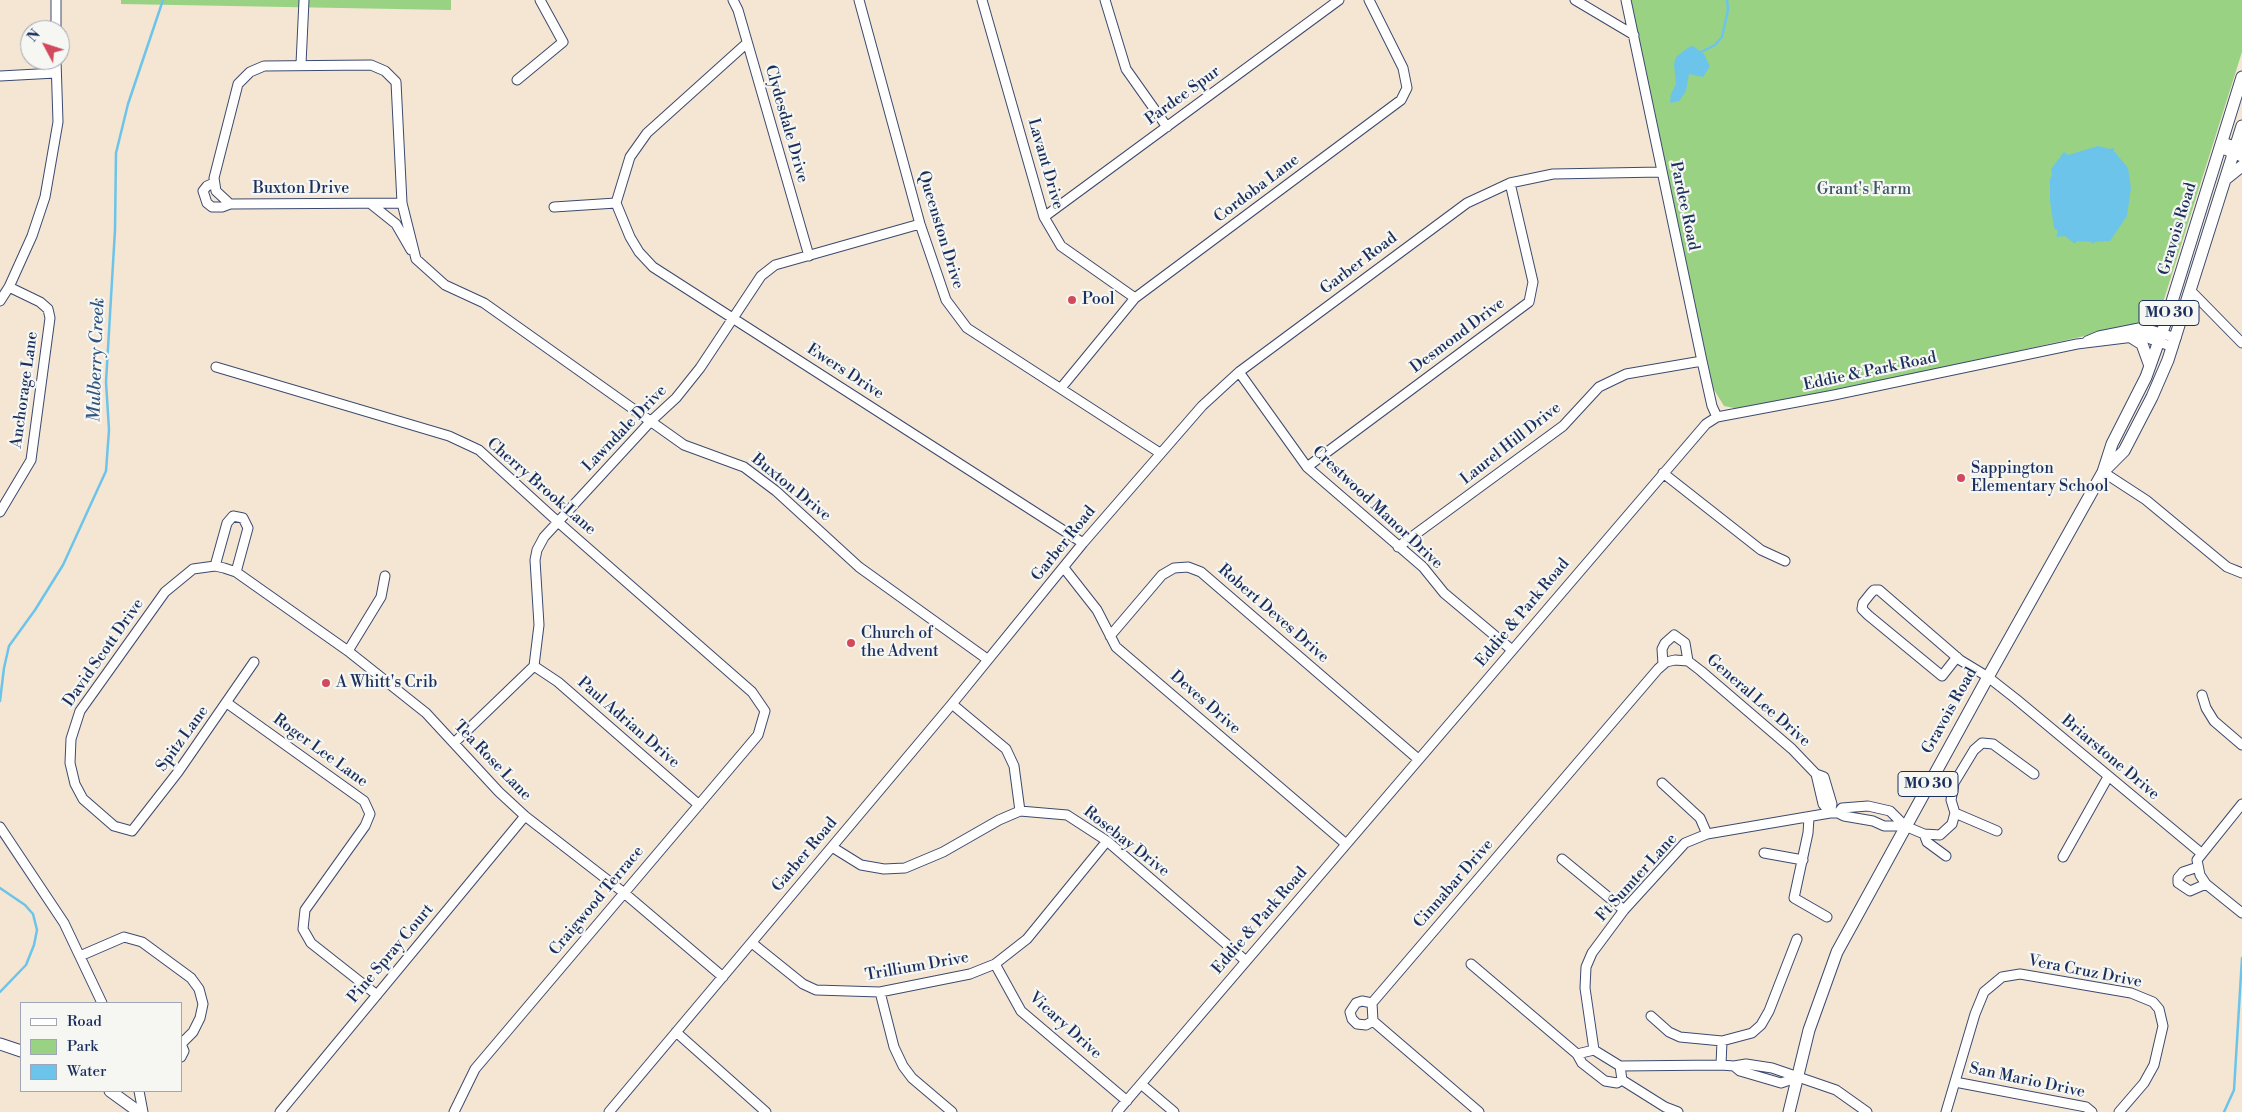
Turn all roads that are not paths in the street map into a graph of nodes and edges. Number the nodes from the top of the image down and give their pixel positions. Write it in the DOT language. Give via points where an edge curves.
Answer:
graph roads {
  1 [pos="56,0"];
  2 [pos="304,0"];
  3 [pos="540,0"];
  4 [pos="733,0"];
  5 [pos="859,0"];
  6 [pos="982,0"];
  7 [pos="1105,0"];
  8 [pos="1339,0"];
  9 [pos="1369,0"];
  10 [pos="1575,0"];
  11 [pos="1626,0"];
  12 [pos="56,20"];
  13 [pos="1634,35"];
  14 [pos="747,43"];
  15 [pos="301,64"];
  16 [pos="56,73"];
  17 [pos="0,76"];
  18 [pos="2242,77"];
  19 [pos="517,80"];
  20 [pos="1167,126"];
  21 [pos="2242,126"];
  22 [pos="2221,145"];
  23 [pos="2238,151"];
  24 [pos="2242,166"];
  25 [pos="1661,172"];
  26 [pos="2225,179"];
  27 [pos="214,183"];
  28 [pos="1510,184"];
  29 [pos="402,203"];
  30 [pos="616,203"];
  31 [pos="230,204"];
  32 [pos="372,204"];
  33 [pos="554,207"];
  34 [pos="1044,216"];
  35 [pos="920,224"];
  36 [pos="809,256"];
  37 [pos="416,259"];
  38 [pos="9,287"];
  39 [pos="2190,290"];
  40 [pos="1135,298"];
  41 [pos="0,301"];
  42 [pos="733,318"];
  43 [pos="2131,336"];
  44 [pos="2161,338"];
  45 [pos="2174,342"];
  46 [pos="2242,343"];
  47 [pos="2077,344"];
  48 [pos="1702,361"];
  49 [pos="216,366"];
  50 [pos="2150,366"];
  51 [pos="1239,372"];
  52 [pos="1061,388"];
  53 [pos="1716,417"];
  54 [pos="650,422"];
  55 [pos="1160,453"];
  56 [pos="1307,467"];
  57 [pos="2103,472"];
  58 [pos="1663,474"];
  59 [pos="0,512"];
  60 [pos="558,522"];
  61 [pos="1083,543"];
  62 [pos="1398,546"];
  63 [pos="1785,561"];
  64 [pos="220,567"];
  65 [pos="1064,568"];
  66 [pos="236,572"];
  67 [pos="2242,573"];
  68 [pos="385,576"];
  69 [pos="1110,636"];
  70 [pos="1512,650"];
  71 [pos="348,651"];
  72 [pos="1957,657"];
  73 [pos="987,659"];
  74 [pos="1688,661"];
  75 [pos="254,662"];
  76 [pos="1663,664"];
  77 [pos="534,666"];
  78 [pos="1988,676"];
  79 [pos="2202,695"];
  80 [pos="227,703"];
  81 [pos="952,704"];
  82 [pos="765,712"];
  83 [pos="454,743"];
  84 [pos="2242,745"];
  85 [pos="1418,759"];
  86 [pos="2034,774"];
  87 [pos="2108,777"];
  88 [pos="1662,783"];
  89 [pos="2242,804"];
  90 [pos="699,805"];
  91 [pos="1020,811"];
  92 [pos="1834,813"];
  93 [pos="1955,813"];
  94 [pos="525,816"];
  95 [pos="1808,818"];
  96 [pos="1905,826"];
  97 [pos="0,827"];
  98 [pos="132,831"];
  99 [pos="1997,831"];
  100 [pos="1707,834"];
  101 [pos="1924,834"];
  102 [pos="1106,841"];
  103 [pos="1346,844"];
  104 [pos="832,847"];
  105 [pos="1764,853"];
  106 [pos="2201,853"];
  107 [pos="1946,856"];
  108 [pos="2063,857"];
  109 [pos="1562,859"];
  110 [pos="1803,860"];
  111 [pos="2198,867"];
  112 [pos="2206,884"];
  113 [pos="623,892"];
  114 [pos="1624,910"];
  115 [pos="2241,912"];
  116 [pos="1827,917"];
  117 [pos="1797,939"];
  118 [pos="752,943"];
  119 [pos="80,956"];
  120 [pos="1246,961"];
  121 [pos="995,964"];
  122 [pos="1471,964"];
  123 [pos="723,977"];
  124 [pos="880,992"];
  125 [pos="377,994"];
  126 [pos="102,1002"];
  127 [pos="1372,1003"];
  128 [pos="1651,1016"];
  129 [pos="1373,1021"];
  130 [pos="676,1032"];
  131 [pos="1722,1041"];
  132 [pos="182,1043"];
  133 [pos="0,1044"];
  134 [pos="1594,1050"];
  135 [pos="20,1051"];
  136 [pos="1577,1054"];
  137 [pos="1721,1065"];
  138 [pos="1620,1066"];
  139 [pos="1796,1078"];
  140 [pos="1622,1080"];
  141 [pos="1955,1082"];
  142 [pos="1141,1084"];
  143 [pos="111,1092"];
  144 [pos="139,1092"];
  145 [pos="1127,1101"];
  146 [pos="139,1112"];
  147 [pos="143,1112"];
  148 [pos="280,1112"];
  149 [pos="454,1112"];
  150 [pos="609,1112"];
  151 [pos="766,1112"];
  152 [pos="952,1112"];
  153 [pos="1117,1112"];
  154 [pos="1174,1112"];
  155 [pos="1479,1112"];
  156 [pos="1678,1112"];
  157 [pos="1789,1112"];
  158 [pos="1866,1112"];
  159 [pos="1946,1112"];
  160 [pos="2092,1112"];
  161 [pos="2119,1112"];
  1 -- 12 [label="street"];
  2 -- 15 [label="street"];
  3 -- 19 [label="street" via="563,42"];
  4 -- 14 [label="street, Clydesdale Drive"];
  5 -- 35 [label="street, Queenston Drive"];
  6 -- 34 [label="street, Lavant Drive"];
  7 -- 20 [label="street" via="1126,69"];
  8 -- 20 [label="street, Pardee Spur"];
  9 -- 40 [label="street, Cordoba Lane" via="1403,68 1408,88 1401,100"];
  10 -- 13 [label="street"];
  11 -- 13 [label="street, Pardee Road"];
  13 -- 25 [label="street, Pardee Road"];
  14 -- 30 [label="street" via="647,133 630,158"];
  14 -- 36 [label="street, Clydesdale Drive"];
  15 -- 27 [label="street, Buxton Drive" via="264,66 250,72 238,84"];
  15 -- 29 [label="street" via="371,66 385,70 396,82"];
  16 -- 17 [label="street"];
  16 -- 38 [label="street" via="58,122 45,197"];
  18 -- 22 [label="main road, Gravois Road / MO 30"];
  20 -- 34 [label="street, Pardee Spur"];
  21 -- 23 [label="main road, Gravois Road / MO 30"];
  22 -- 23 [label="street"];
  22 -- 44 [label="main road, Gravois Road / MO 30"];
  23 -- 26 [label="main road, Gravois Road / MO 30"];
  24 -- 26 [label="main road"];
  25 -- 28 [label="street, Garber Road" via="1553,174"];
  25 -- 48 [label="street, Pardee Road"];
  26 -- 39 [label="main road, Gravois Road / MO 30"];
  27 -- 31 [label="street, Buxton Drive" via="216,191"];
  27 -- 31 [label="street, Buxton Drive" via="203,191 207,203 212,207"];
  28 -- 51 [label="street, Garber Road" via="1467,203"];
  28 -- 56 [label="street, Desmond Drive" via="1533,282 1529,302"];
  29 -- 32 [label="street, Buxton Drive"];
  29 -- 37 [label="street"];
  30 -- 33 [label="street"];
  30 -- 42 [label="street, Ewers Drive" via="630,237 653,267"];
  31 -- 32 [label="street, Buxton Drive"];
  32 -- 37 [label="street, Buxton Drive" via="396,224"];
  34 -- 40 [label="street, Lavant Drive" via="1061,246"];
  35 -- 36 [label="street, Lawndale Drive"];
  35 -- 52 [label="street, Queenston Drive" via="946,300 967,328"];
  36 -- 42 [label="street, Lawndale Drive" via="766,269"];
  37 -- 54 [label="street, Buxton Drive" via="445,285 484,303"];
  38 -- 41 [label="street"];
  38 -- 59 [label="street, Anchorage Lane" via="40,302 48,309 50,318 31,460"];
  39 -- 45 [label="main road, Gravois Road / MO 30"];
  39 -- 46 [label="street"];
  40 -- 52 [label="street, Cordoba Lane"];
  42 -- 54 [label="street, Lawndale Drive" via="700,368 676,398"];
  42 -- 61 [label="street, Ewers Drive"];
  43 -- 44 [label="street, Eddie & Park Road"];
  43 -- 47 [label="street, Eddie & Park Road" via="2102,343"];
  43 -- 50 [label="main road" via="2142,344"];
  44 -- 45 [label="street, Eddie & Park Road"];
  44 -- 47 [label="street, Eddie & Park Road" via="2140,328"];
  44 -- 50 [label="main road, Gravois Road / MO 30"];
  45 -- 57 [label="main road, Gravois Road / MO 30" via="2129,443"];
  47 -- 53 [label="street, Eddie & Park Road"];
  48 -- 53 [label="street, Pardee Road"];
  48 -- 62 [label="street, Laurel Hill Drive" via="1626,374 1599,387 1563,426"];
  49 -- 60 [label="street, Cherry Brook Lane" via="456,440 479,450"];
  50 -- 57 [label="main road, Gravois Road / MO 30" via="2112,444"];
  51 -- 55 [label="street, Garber Road" via="1202,406"];
  51 -- 56 [label="street, Crestwood Manor Drive"];
  52 -- 55 [label="street, Queenston Drive"];
  53 -- 58 [label="street, Eddie & Park Road" via="1706,424"];
  54 -- 60 [label="street, Lawndale Drive"];
  54 -- 73 [label="street, Buxton Drive" via="684,445 744,467 859,567"];
  55 -- 61 [label="street, Garber Road"];
  56 -- 62 [label="street, Crestwood Manor Drive"];
  57 -- 67 [label="street" via="2146,500 2228,567"];
  57 -- 78 [label="main road, Gravois Road / MO 30"];
  58 -- 63 [label="street" via="1761,550"];
  58 -- 70 [label="street, Eddie & Park Road"];
  60 -- 77 [label="street, Lawndale Drive" via="544,537 535,560 539,625"];
  60 -- 82 [label="street, Cherry Brook Lane" via="752,692"];
  61 -- 65 [label="street, Garber Road"];
  62 -- 70 [label="street, Crestwood Manor Drive" via="1444,592"];
  64 -- 66 [label="street, Tea Rose Lane"];
  64 -- 66 [label="street" via="227,523 233,516 243,518 248,528"];
  64 -- 98 [label="street, David Scott Drive" via="193,569 165,592 74,725 70,763 83,799 109,822"];
  65 -- 69 [label="street, Deves Drive" via="1097,610"];
  65 -- 73 [label="street, Garber Road"];
  66 -- 71 [label="street, Tea Rose Lane"];
  68 -- 71 [label="street" via="382,596"];
  69 -- 85 [label="street, Robert Deves Drive" via="1162,575 1174,568 1188,567 1201,572"];
  69 -- 103 [label="street, Deves Drive" via="1116,647"];
  70 -- 85 [label="street, Eddie & Park Road"];
  71 -- 83 [label="street, Tea Rose Lane" via="426,713"];
  72 -- 72 [label="street, Briarstone Drive" via="1942,676 1868,615 1862,609 1864,603 1874,590 1879,590"];
  72 -- 78 [label="street, Briarstone Drive"];
  73 -- 81 [label="street, Garber Road"];
  74 -- 76 [label="street, General Lee Drive" via="1675,660"];
  74 -- 76 [label="street" via="1685,643 1674,635 1664,643"];
  74 -- 92 [label="street, General Lee Drive" via="1792,749 1816,774 1824,777"];
  75 -- 80 [label="street, Spitz Lane"];
  76 -- 127 [label="street, Cinnabar Drive"];
  77 -- 83 [label="street"];
  77 -- 90 [label="street, Paul Adrian Drive" via="558,682"];
  78 -- 87 [label="street, Briarstone Drive"];
  78 -- 96 [label="main road, Gravois Road / MO 30"];
  79 -- 84 [label="street" via="2214,721"];
  80 -- 98 [label="street, Spitz Lane"];
  80 -- 125 [label="street, Roger Lee Lane" via="364,801 370,814 365,826 305,910 303,929 311,943"];
  81 -- 91 [label="street" via="1006,750 1014,766"];
  81 -- 104 [label="street, Garber Road"];
  82 -- 90 [label="street, Craigwood Terrace" via="758,735"];
  83 -- 94 [label="street, Tea Rose Lane"];
  85 -- 103 [label="street, Eddie & Park Road"];
  86 -- 93 [label="street" via="1993,744 1982,743 1974,750 1954,783 1951,800"];
  87 -- 106 [label="street, Briarstone Drive"];
  87 -- 108 [label="street"];
  88 -- 100 [label="street" via="1700,818"];
  89 -- 106 [label="street"];
  90 -- 113 [label="street, Craigwood Terrace"];
  91 -- 102 [label="street, Rosebay Drive" via="1067,815"];
  91 -- 104 [label="street, Rosebay Drive" via="905,868 861,865"];
  92 -- 95 [label="street, Ft Sumter Lane"];
  92 -- 96 [label="street, Ft Sumter Lane" via="1884,826"];
  92 -- 96 [label="street, Ft Sumter Lane" via="1842,808 1868,806 1890,810"];
  93 -- 99 [label="street"];
  93 -- 101 [label="street" via="1952,824 1940,835"];
  94 -- 113 [label="street, Tea Rose Lane"];
  94 -- 125 [label="street, Pine Spray Court"];
  95 -- 100 [label="street, Ft Sumter Lane"];
  95 -- 110 [label="street"];
  96 -- 101 [label="street"];
  96 -- 139 [label="main road, Gravois Road / MO 30" via="1837,952 1818,1002"];
  97 -- 119 [label="street" via="54,907"];
  100 -- 114 [label="street, Ft Sumter Lane" via="1685,843"];
  101 -- 107 [label="street" via="1927,842"];
  102 -- 120 [label="street, Rosebay Drive"];
  102 -- 121 [label="street, Trillium Drive" via="1027,939"];
  103 -- 120 [label="street, Eddie & Park Road"];
  104 -- 118 [label="street, Garber Road"];
  105 -- 110 [label="street"];
  106 -- 111 [label="street"];
  109 -- 114 [label="street"];
  110 -- 116 [label="street" via="1794,898"];
  111 -- 112 [label="street"];
  111 -- 112 [label="street" via="2183,872 2178,883 2190,891"];
  112 -- 115 [label="street"];
  113 -- 123 [label="street, Tea Rose Lane"];
  113 -- 149 [label="street, Craigwood Terrace" via="475,1069"];
  114 -- 134 [label="street, Ft Sumter Lane" via="1592,953 1586,967 1585,988"];
  117 -- 131 [label="street" via="1761,1025 1752,1033"];
  118 -- 123 [label="street, Garber Road"];
  118 -- 124 [label="street, Trillium Drive" via="810,987 840,992"];
  119 -- 126 [label="street"];
  119 -- 132 [label="street" via="124,937 142,942 191,978 199,989 203,1004 196,1025"];
  120 -- 142 [label="street, Eddie & Park Road"];
  121 -- 124 [label="street, Trillium Drive" via="970,974"];
  121 -- 145 [label="street, Vicary Drive" via="1021,1011"];
  122 -- 136 [label="street"];
  123 -- 130 [label="street, Garber Road"];
  124 -- 152 [label="street" via="891,1039 903,1066 912,1078"];
  125 -- 148 [label="street, Pine Spray Court"];
  127 -- 129 [label="street"];
  127 -- 129 [label="street" via="1356,1003 1350,1012 1357,1024 1366,1025"];
  128 -- 131 [label="street" via="1680,1037"];
  129 -- 155 [label="street"];
  130 -- 150 [label="street, Garber Road"];
  130 -- 151 [label="street"];
  131 -- 137 [label="street"];
  133 -- 135 [label="main road"];
  134 -- 136 [label="street"];
  134 -- 138 [label="street"];
  136 -- 140 [label="street" via="1582,1063 1605,1081 1617,1083"];
  137 -- 138 [label="street"];
  137 -- 139 [label="street" via="1734,1066 1740,1071 1781,1082"];
  138 -- 140 [label="street"];
  139 -- 157 [label="main road, Gravois Road / MO 30"];
  139 -- 158 [label="street" via="1836,1090"];
  140 -- 156 [label="street"];
  141 -- 159 [label="street"];
  141 -- 160 [label="street, San Mario Drive" via="2086,1107"];
  141 -- 161 [label="street, Vera Cruz Drive" via="1984,992 2002,977 2020,974 2131,993 2153,1002 2159,1009 2163,1026 2154,1065 2144,1083"];
  142 -- 145 [label="street, Eddie & Park Road"];
  142 -- 154 [label="street"];
  143 -- 146 [label="main road"];
  144 -- 147 [label="street"];
  145 -- 153 [label="street, Eddie & Park Road"];
}
